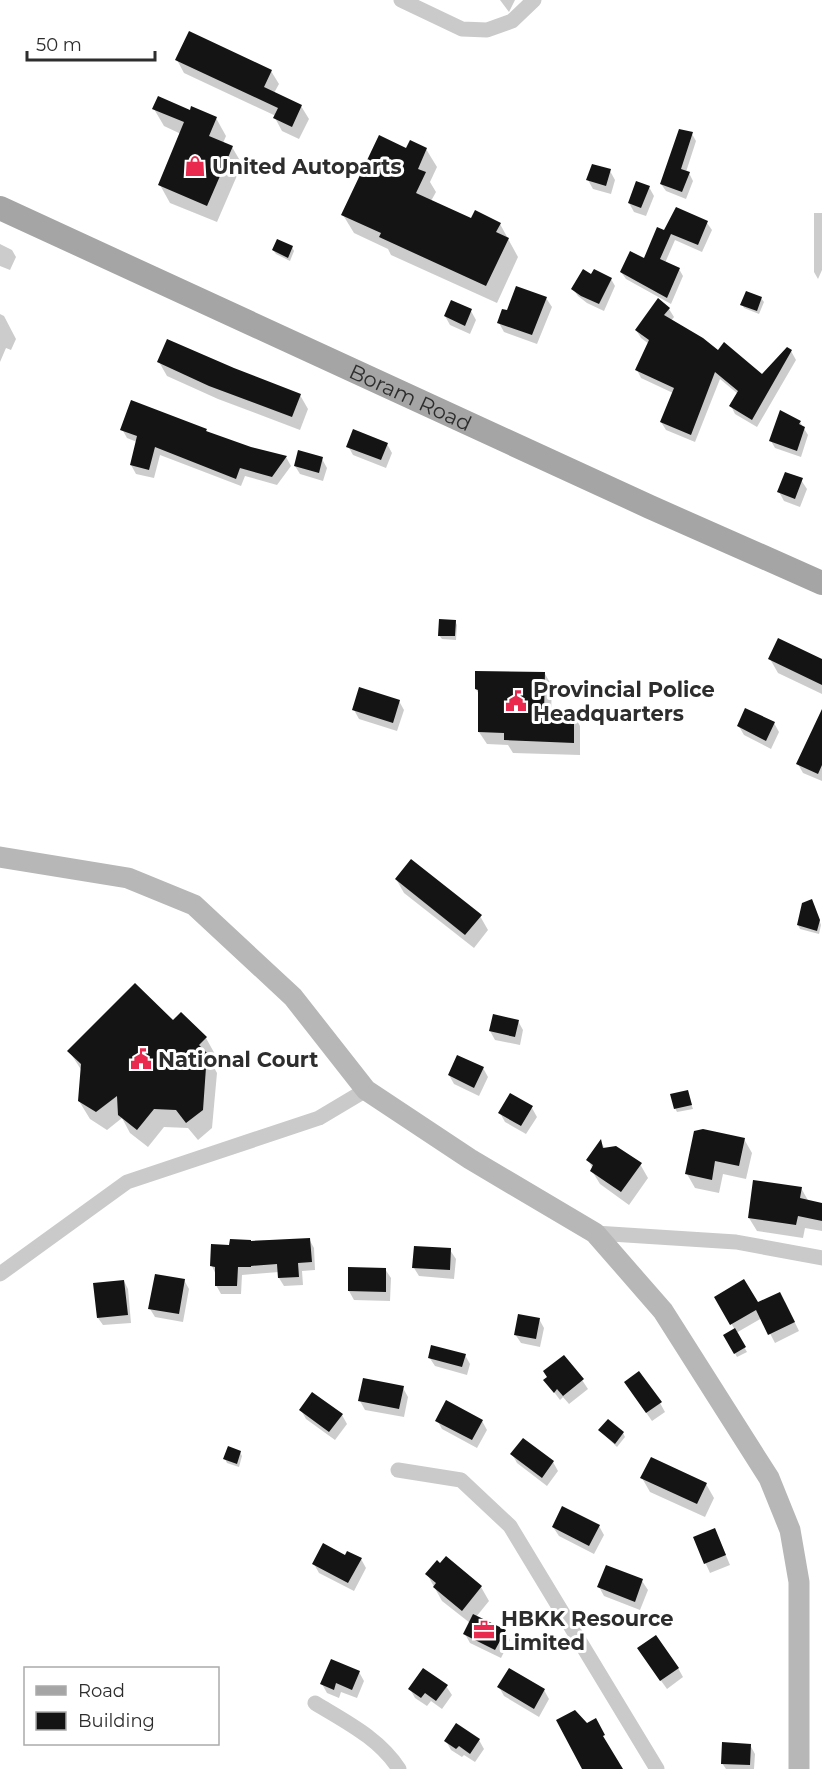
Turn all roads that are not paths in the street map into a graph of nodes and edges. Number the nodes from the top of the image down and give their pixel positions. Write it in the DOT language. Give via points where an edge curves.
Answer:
graph roads {
  1 [pos="402,0"];
  2 [pos="534,0"];
  3 [pos="0,208"];
  4 [pos="822,583"];
  5 [pos="0,857"];
  6 [pos="366,1090"];
  7 [pos="595,1233"];
  8 [pos="822,1258"];
  9 [pos="0,1274"];
  10 [pos="398,1470"];
  11 [pos="315,1703"];
  12 [pos="399,1769"];
  13 [pos="657,1769"];
  14 [pos="799,1769"];
  1 -- 2 [label="street" via="462,29 487,30 512,21"];
  3 -- 4 [label="main road, Boram Road" via="659,512"];
  5 -- 6 [label="street" via="128,878 194,905 293,997"];
  6 -- 7 [label="street" via="470,1159"];
  6 -- 9 [label="street" via="319,1118 127,1182"];
  7 -- 8 [label="street" via="736,1242"];
  7 -- 14 [label="street" via="663,1311 769,1478 790,1530 799,1582"];
  10 -- 13 [label="street" via="461,1480 510,1526"];
  11 -- 12 [label="street" via="372,1738"];
}
